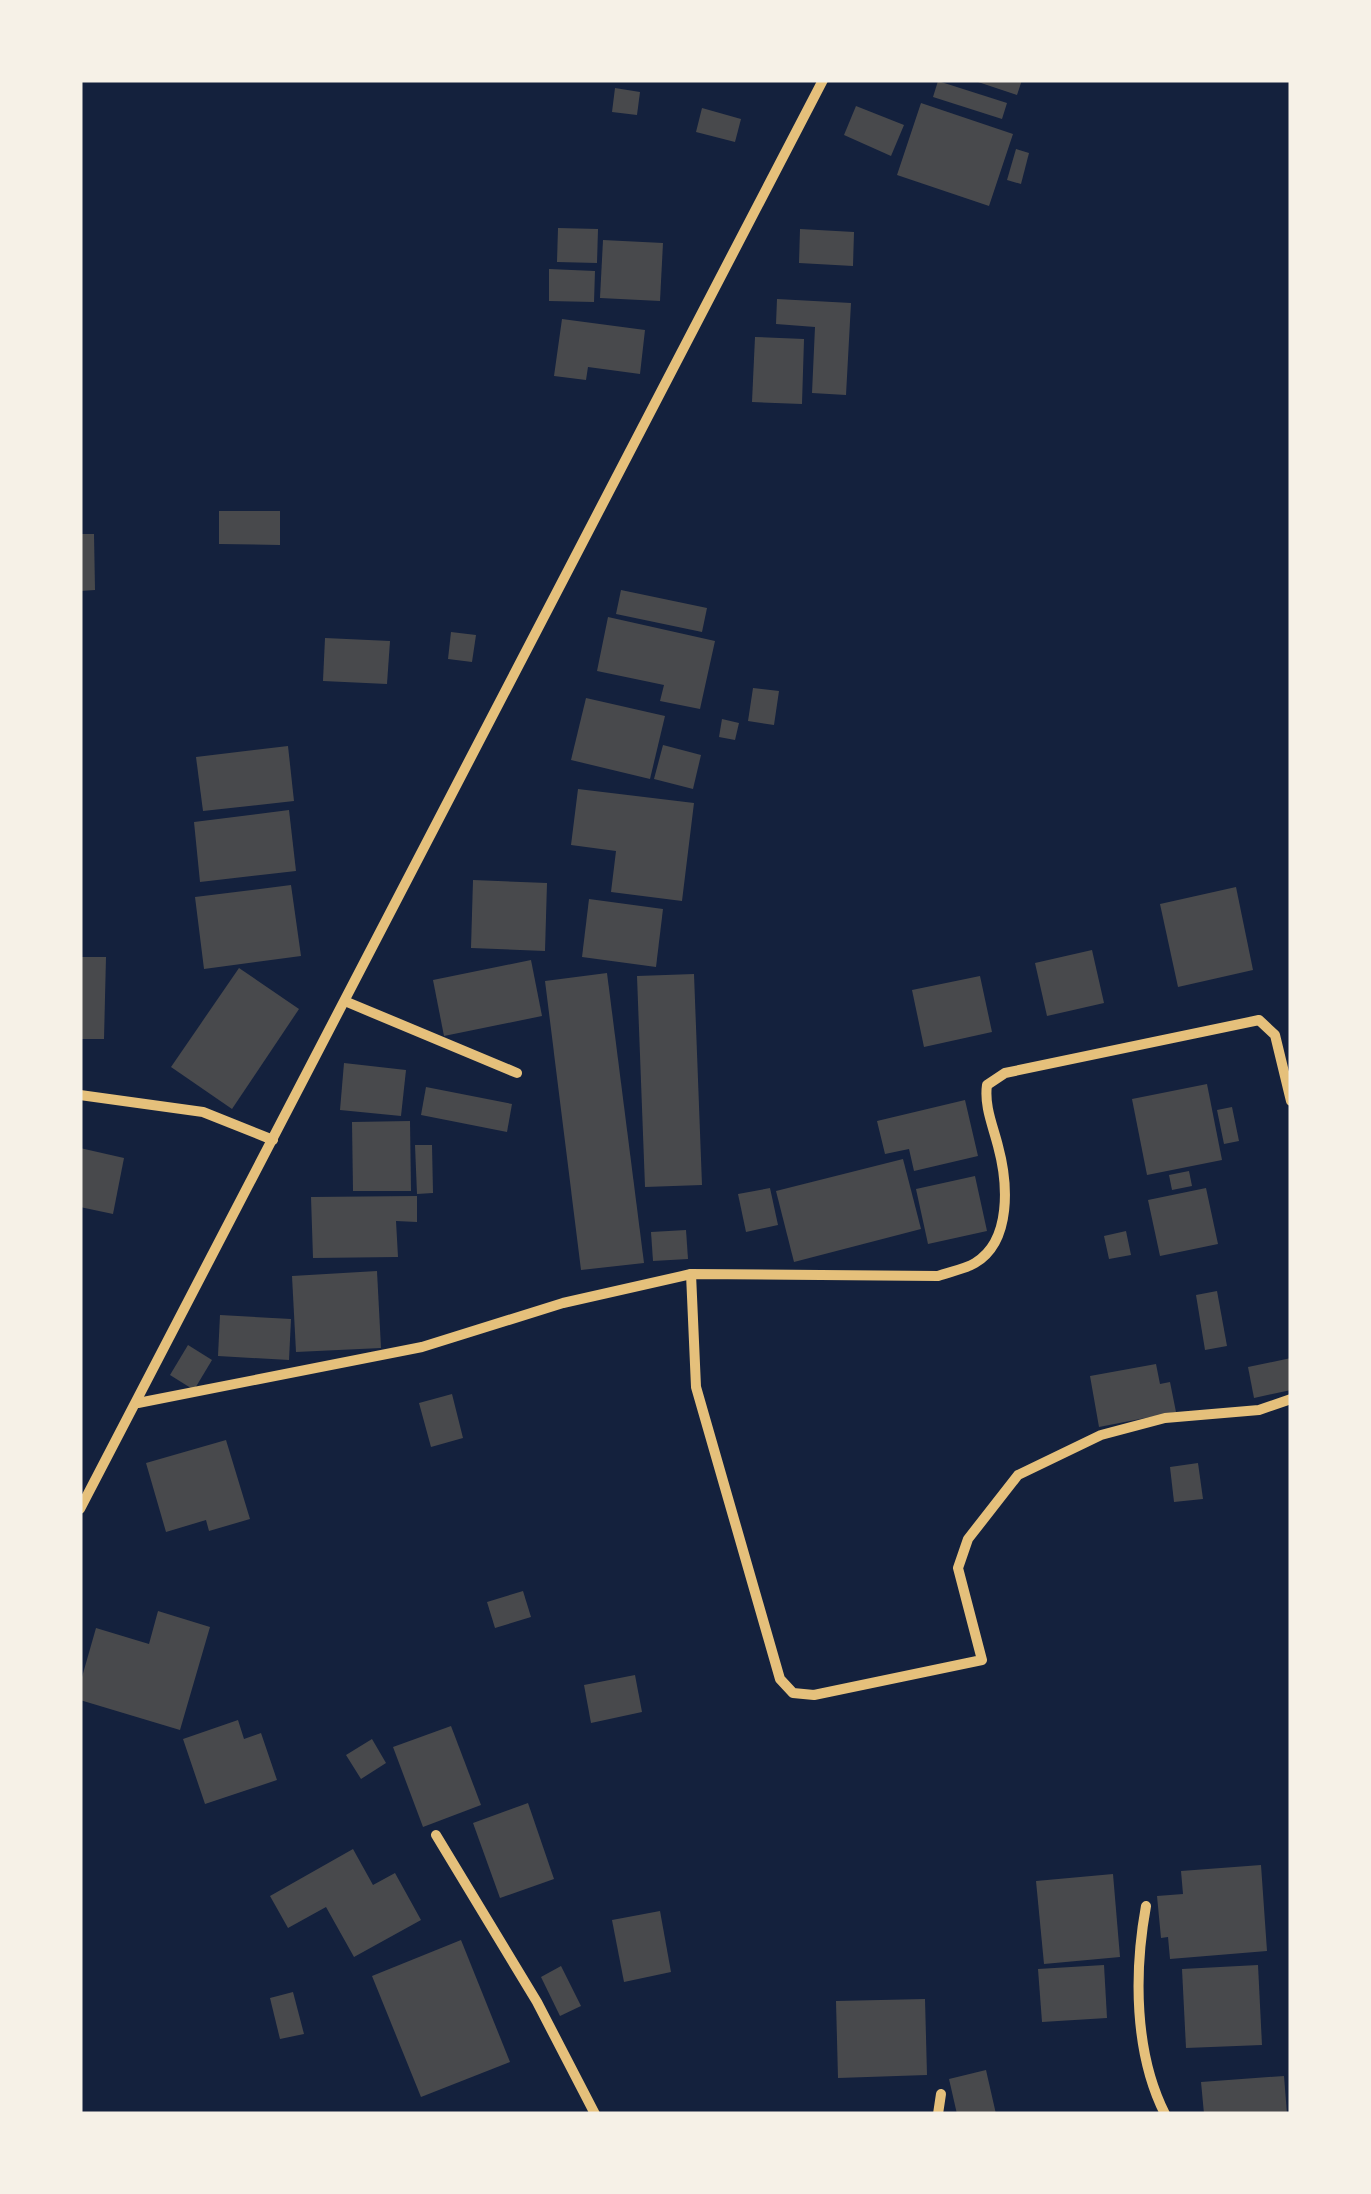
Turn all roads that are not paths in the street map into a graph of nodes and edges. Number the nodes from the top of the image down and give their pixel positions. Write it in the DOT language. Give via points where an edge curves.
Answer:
graph roads {
  1 [pos="823,80"];
  2 [pos="347,1002"];
  3 [pos="518,1073"];
  4 [pos="80,1095"];
  5 [pos="1291,1101"];
  6 [pos="273,1140"];
  7 [pos="691,1274"];
  8 [pos="1291,1399"];
  9 [pos="138,1403"];
  10 [pos="80,1509"];
  11 [pos="436,1834"];
  12 [pos="1146,1906"];
  13 [pos="940,2094"];
  14 [pos="595,2114"];
  15 [pos="938,2114"];
  16 [pos="1165,2114"];
  1 -- 2 [label="street"];
  2 -- 3 [label="street"];
  2 -- 6 [label="street"];
  4 -- 6 [label="street" via="202,1112"];
  5 -- 7 [label="street" via="1275,1035 1258,1020 1005,1073 987,1085 985,1100 1000,1153 1003,1218 996,1243 975,1263 938,1276"];
  6 -- 9 [label="street"];
  7 -- 8 [label="street" via="696,1387 707,1433 780,1679 793,1693 814,1695 982,1660 958,1568 968,1539 1018,1475 1101,1435"];
  7 -- 9 [label="street" via="563,1302 422,1347"];
  9 -- 10 [label="street"];
  11 -- 14 [label="street"];
  12 -- 16 [label="street" via="1136,1968 1150,2085"];
  13 -- 15 [label="street"];
}
